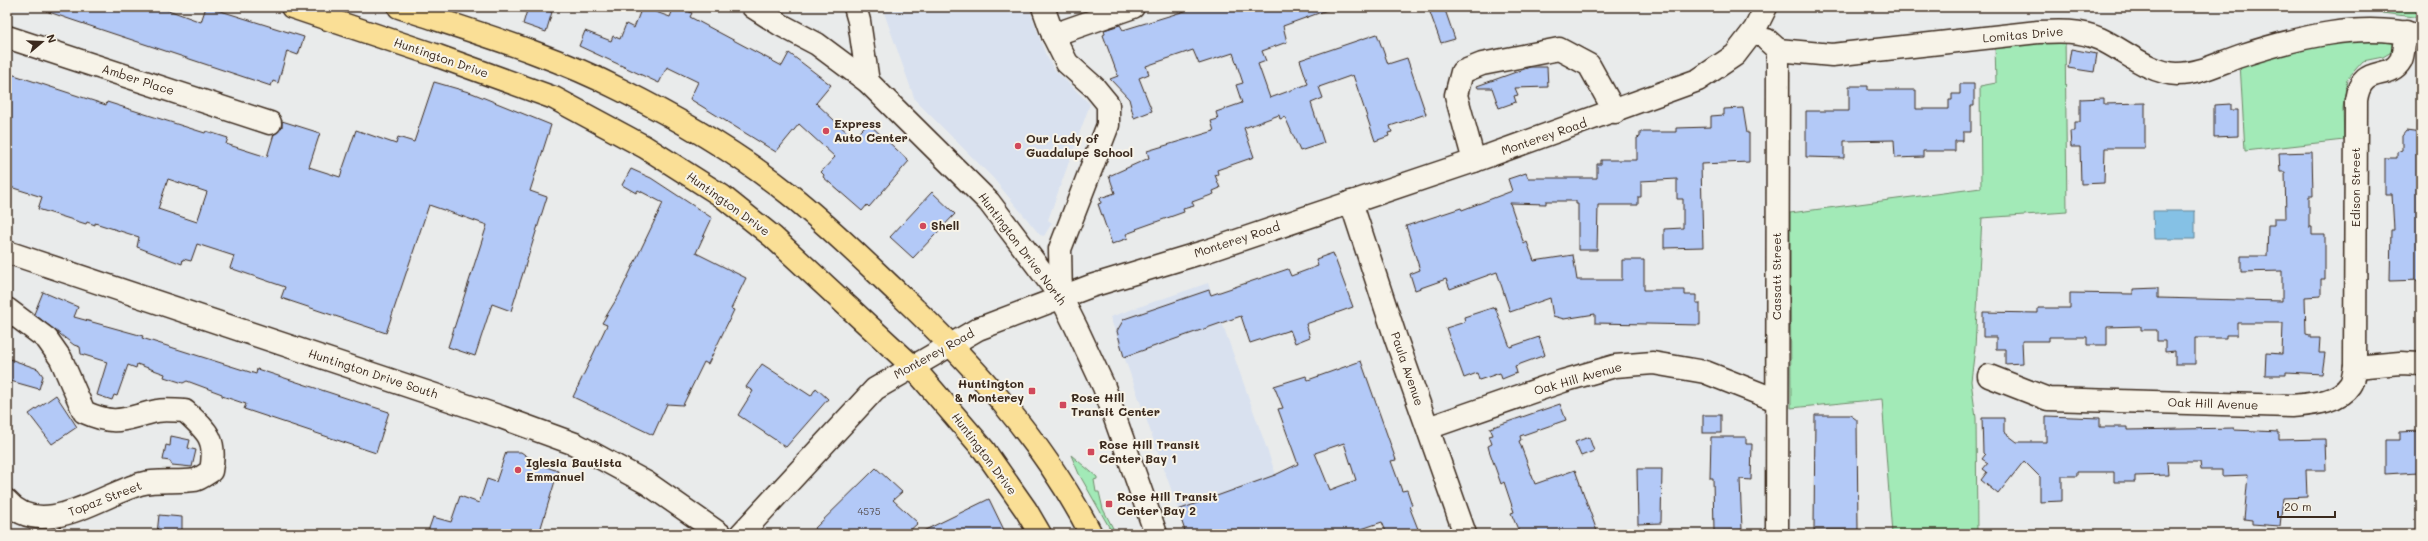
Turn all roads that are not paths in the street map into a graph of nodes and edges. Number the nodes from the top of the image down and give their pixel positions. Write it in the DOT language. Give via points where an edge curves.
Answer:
graph roads {
  1 [pos="292,7"];
  2 [pos="399,7"];
  3 [pos="753,7"];
  4 [pos="855,7"];
  5 [pos="1043,7"];
  6 [pos="1133,7"];
  7 [pos="1766,7"];
  8 [pos="1755,29"];
  9 [pos="2413,34"];
  10 [pos="1053,35"];
  11 [pos="7,37"];
  12 [pos="1778,50"];
  13 [pos="868,82"];
  14 [pos="1614,112"];
  15 [pos="270,123"];
  16 [pos="1474,161"];
  17 [pos="1351,202"];
  18 [pos="7,252"];
  19 [pos="1061,297"];
  20 [pos="7,309"];
  21 [pos="952,344"];
  22 [pos="2421,364"];
  23 [pos="912,366"];
  24 [pos="2355,367"];
  25 [pos="1989,376"];
  26 [pos="1776,400"];
  27 [pos="1428,428"];
  28 [pos="7,501"];
  29 [pos="720,534"];
  30 [pos="741,534"];
  31 [pos="1040,534"];
  32 [pos="1091,534"];
  33 [pos="1156,534"];
  34 [pos="1466,534"];
  35 [pos="1777,534"];
  1 -- 23 [label="main road, Huntington Drive" via="554,98 645,147 722,196 773,237"];
  2 -- 21 [label="main road" via="569,66 622,90 721,146 788,193 830,229"];
  3 -- 13 [label="street, Huntington Drive North" via="817,44"];
  4 -- 13 [label="street"];
  5 -- 10 [label="street"];
  6 -- 10 [label="street"];
  7 -- 8 [label="street, Monterey Road"];
  8 -- 12 [label="street"];
  8 -- 14 [label="street, Monterey Road" via="1735,55 1698,80"];
  9 -- 12 [label="street, Lomitas Drive" via="2380,29 2340,31 2285,42 2203,71 2176,74 2147,66 2099,38 2068,31 2038,32 1832,55"];
  9 -- 24 [label="street, Edison Street" via="2401,60 2393,69 2364,79 2358,88"];
  10 -- 19 [label="street" via="1067,63 1094,87 1108,104 1108,125 1060,249"];
  11 -- 15 [label="street, Amber Place"];
  12 -- 26 [label="street, Cassatt Street"];
  13 -- 19 [label="street, Huntington Drive North" via="985,197"];
  14 -- 16 [label="street, Monterey Road"];
  14 -- 16 [label="street" via="1589,65 1559,49 1482,64 1462,72 1456,95"];
  16 -- 17 [label="street, Monterey Road"];
  17 -- 19 [label="street, Monterey Road"];
  17 -- 27 [label="street, Paula Avenue"];
  18 -- 29 [label="street, Huntington Drive South" via="575,444 647,483"];
  19 -- 21 [label="street, Monterey Road" via="991,323"];
  19 -- 33 [label="street, Huntington Drive North" via="1104,387"];
  20 -- 28 [label="street, Topaz Street" via="47,339 61,359 84,412 103,420 121,420 158,410 185,411 207,430 214,452 211,471 196,480 158,481 139,485 55,517 34,518 11,506"];
  21 -- 23 [label="street, Monterey Road"];
  21 -- 32 [label="main road" via="1005,406 1050,467"];
  22 -- 24 [label="street"];
  23 -- 30 [label="street, Monterey Road" via="875,389"];
  23 -- 31 [label="main road, Huntington Drive" via="984,450"];
  24 -- 25 [label="street, Oak Hill Avenue" via="2350,385 2337,397 2292,406 2048,399"];
  26 -- 27 [label="street, Oak Hill Avenue" via="1705,372 1653,363 1615,366 1563,381"];
  26 -- 35 [label="street, Cassatt Street"];
  27 -- 34 [label="street, Paula Avenue"];
}
